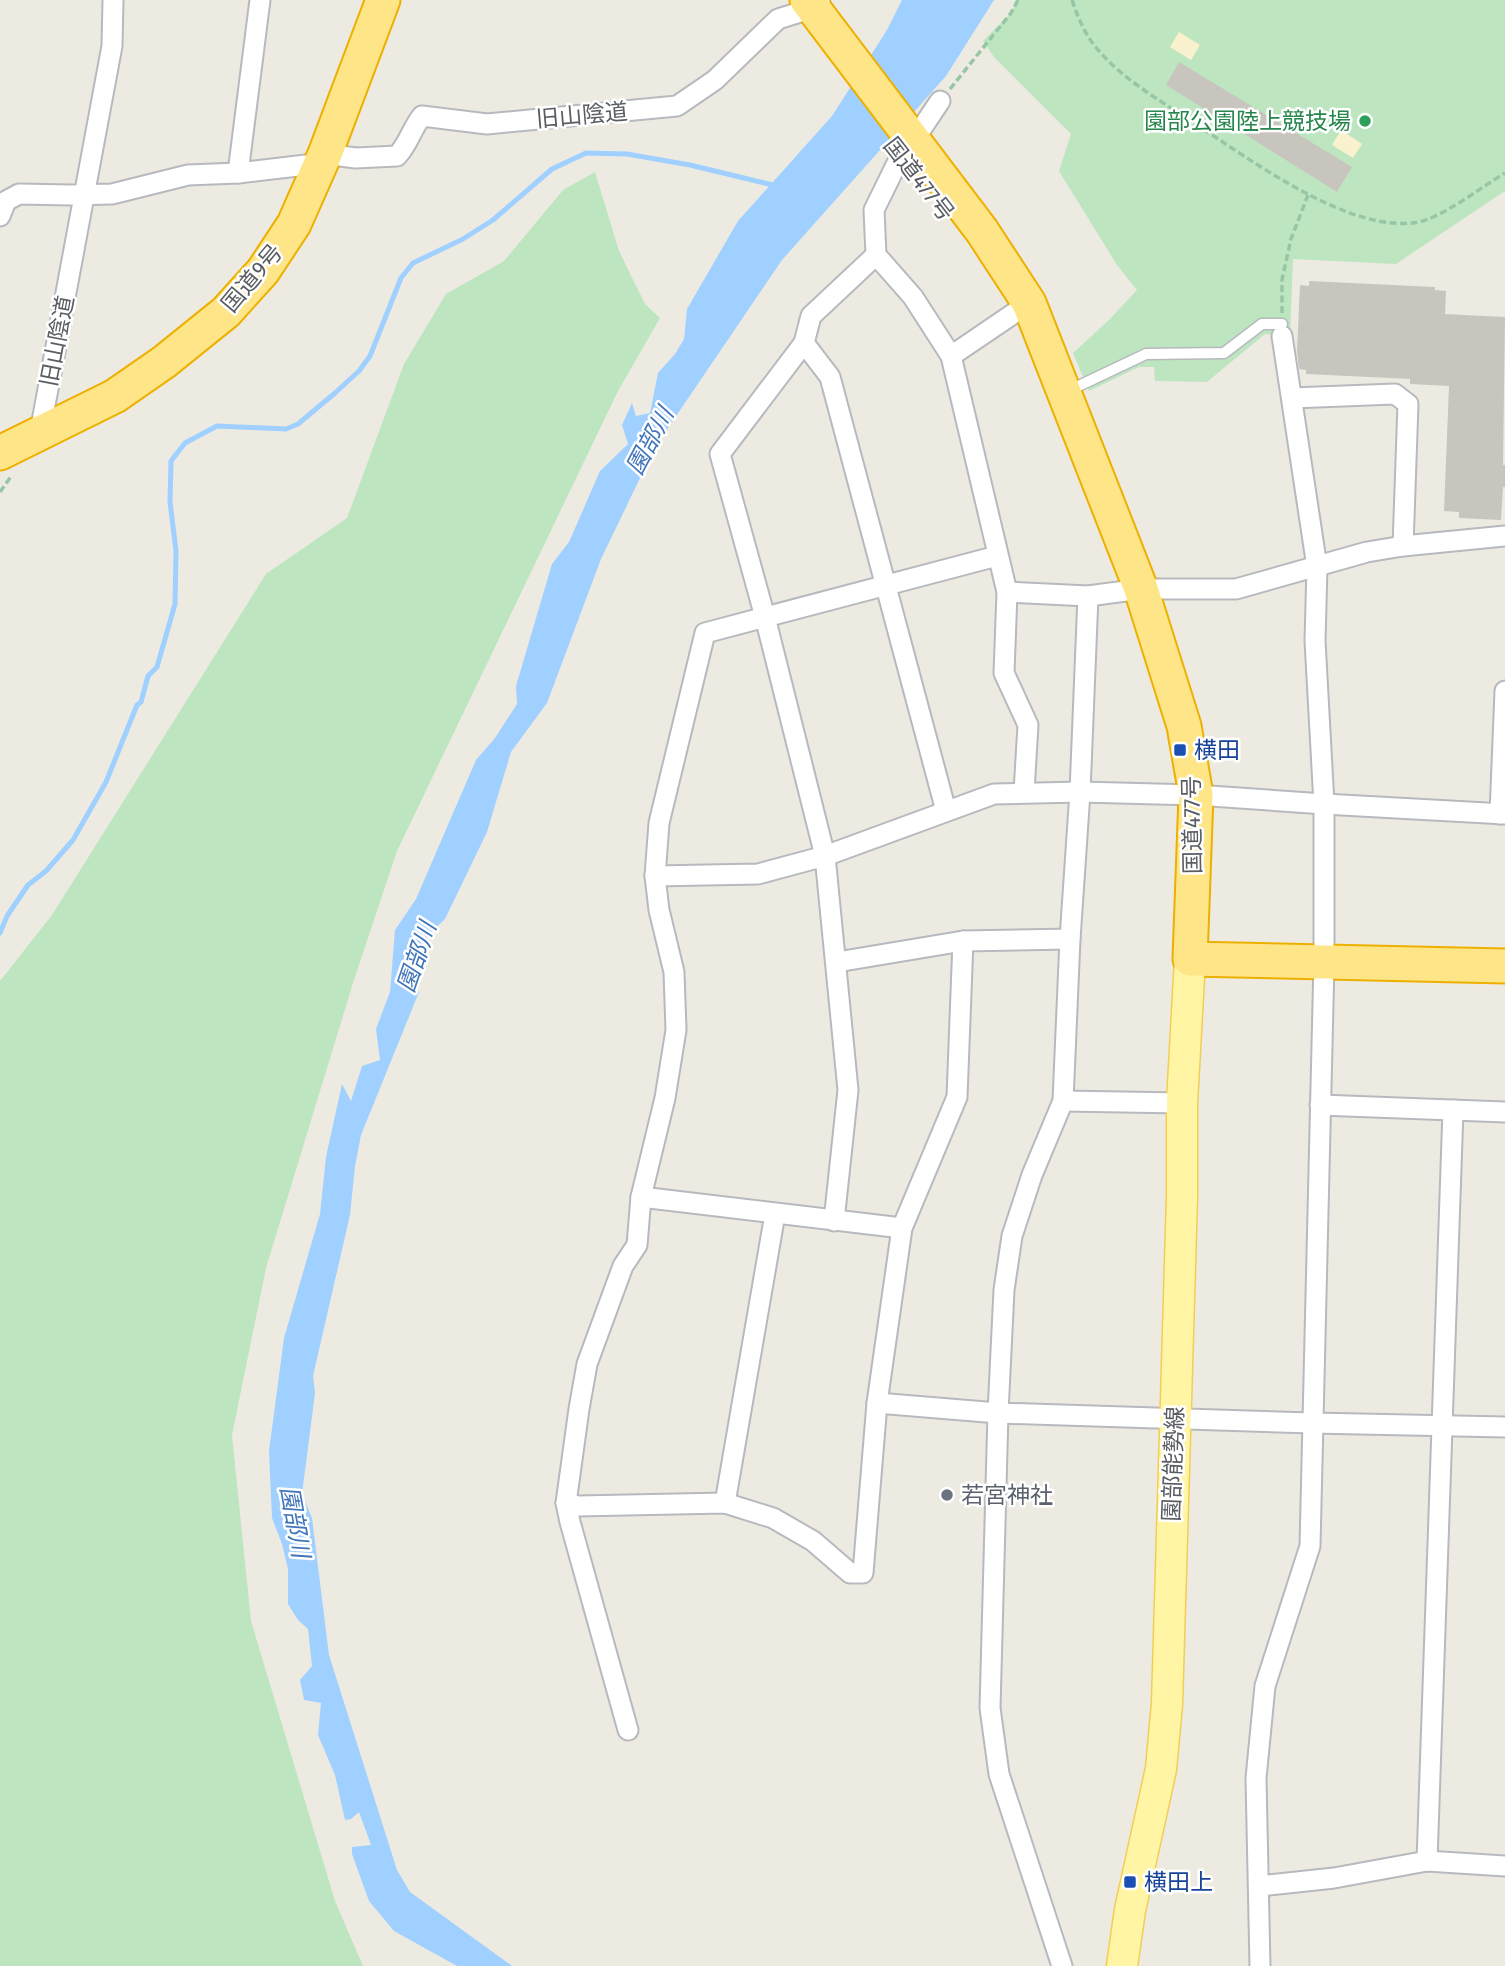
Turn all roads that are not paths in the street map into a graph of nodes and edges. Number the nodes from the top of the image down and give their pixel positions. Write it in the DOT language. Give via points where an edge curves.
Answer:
graph roads {
  1 [pos="113,0"];
  2 [pos="260,0"];
  3 [pos="383,0"];
  4 [pos="805,4"];
  5 [pos="940,101"];
  6 [pos="904,144"];
  7 [pos="322,160"];
  8 [pos="238,173"];
  9 [pos="84,194"];
  10 [pos="0,216"];
  11 [pos="876,255"];
  12 [pos="1023,307"];
  13 [pos="1282,330"];
  14 [pos="804,343"];
  15 [pos="951,356"];
  16 [pos="1064,393"];
  17 [pos="1292,398"];
  18 [pos="40,432"];
  19 [pos="0,453"];
  20 [pos="1505,536"];
  21 [pos="1404,546"];
  22 [pos="997,556"];
  23 [pos="1317,567"];
  24 [pos="886,585"];
  25 [pos="1141,589"];
  26 [pos="1007,592"];
  27 [pos="1088,596"];
  28 [pos="765,617"];
  29 [pos="1505,691"];
  30 [pos="1024,792"];
  31 [pos="1080,792"];
  32 [pos="1196,795"];
  33 [pos="1324,804"];
  34 [pos="946,811"];
  35 [pos="1503,814"];
  36 [pos="825,856"];
  37 [pos="655,876"];
  38 [pos="1070,939"];
  39 [pos="963,941"];
  40 [pos="1190,959"];
  41 [pos="836,962"];
  42 [pos="1324,962"];
  43 [pos="1505,966"];
  44 [pos="1063,1101"];
  45 [pos="1182,1103"];
  46 [pos="1320,1105"];
  47 [pos="1453,1110"];
  48 [pos="1505,1112"];
  49 [pos="641,1197"];
  50 [pos="775,1214"];
  51 [pos="834,1221"];
  52 [pos="902,1228"];
  53 [pos="877,1403"];
  54 [pos="998,1413"];
  55 [pos="1174,1418"];
  56 [pos="1312,1423"];
  57 [pos="1442,1426"];
  58 [pos="1505,1427"];
  59 [pos="566,1503"];
  60 [pos="725,1503"];
  61 [pos="628,1730"];
  62 [pos="1427,1861"];
  63 [pos="1505,1866"];
  64 [pos="1259,1886"];
  65 [pos="1062,1966"];
  66 [pos="1122,1966"];
  67 [pos="1260,1966"];
  1 -- 9 [label="street" via="113,46"];
  2 -- 8 [label="street"];
  3 -- 7 [label="highway, 国道9号"];
  4 -- 6 [label="highway, 国道477号" via="842,63"];
  4 -- 7 [label="street, 旧山陰道" via="778,19 715,80 677,106 486,124 422,116 397,156"];
  5 -- 6 [label="street"];
  6 -- 11 [label="street" via="874,210"];
  6 -- 12 [label="highway, 国道477号" via="993,275"];
  7 -- 8 [label="street, 旧山陰道"];
  7 -- 18 [label="highway, 国道9号" via="294,224 263,271 226,312 115,396"];
  8 -- 9 [label="street, 旧山陰道" via="188,175 112,194"];
  9 -- 10 [label="street" via="19,194 6,201"];
  9 -- 18 [label="street, 旧山陰道"];
  11 -- 14 [label="street" via="810,316"];
  11 -- 15 [label="street" via="913,297"];
  12 -- 15 [label="street"];
  12 -- 16 [label="highway, 国道477号"];
  13 -- 16 [label="lane" via="1262,324 1224,354 1146,355"];
  13 -- 17 [label="street"];
  14 -- 24 [label="street" via="830,377"];
  14 -- 28 [label="street" via="720,454"];
  15 -- 22 [label="street"];
  16 -- 25 [label="highway, 国道477号"];
  17 -- 21 [label="street" via="1395,394 1408,404"];
  17 -- 23 [label="street"];
  18 -- 19 [label="highway, 国道9号"];
  20 -- 21 [label="street"];
  21 -- 23 [label="street"];
  22 -- 24 [label="street"];
  22 -- 26 [label="street"];
  23 -- 25 [label="street" via="1236,589"];
  23 -- 33 [label="street" via="1315,641"];
  24 -- 28 [label="street"];
  24 -- 34 [label="street"];
  25 -- 27 [label="street"];
  25 -- 32 [label="highway, 国道477号" via="1184,726"];
  26 -- 27 [label="street"];
  26 -- 30 [label="street" via="1004,673 1028,725"];
  27 -- 31 [label="street"];
  28 -- 36 [label="street"];
  28 -- 37 [label="street" via="705,633 659,823"];
  29 -- 35 [label="street"];
  30 -- 31 [label="street"];
  30 -- 34 [label="street" via="994,794"];
  31 -- 32 [label="street"];
  31 -- 38 [label="street"];
  32 -- 33 [label="street"];
  32 -- 40 [label="highway, 国道477号"];
  33 -- 35 [label="street"];
  33 -- 42 [label="street"];
  34 -- 36 [label="street"];
  36 -- 37 [label="street" via="758,874"];
  36 -- 41 [label="street"];
  37 -- 49 [label="street" via="674,972 676,1030"];
  38 -- 39 [label="street"];
  38 -- 44 [label="street"];
  39 -- 41 [label="street"];
  39 -- 52 [label="street" via="957,1097"];
  40 -- 42 [label="highway"];
  40 -- 45 [label="main road, 園部能勢線"];
  41 -- 51 [label="street" via="848,1090"];
  42 -- 43 [label="highway"];
  42 -- 46 [label="street"];
  44 -- 45 [label="street"];
  44 -- 54 [label="street" via="1012,1236 1004,1290"];
  45 -- 55 [label="main road, 園部能勢線"];
  46 -- 47 [label="street"];
  46 -- 56 [label="street"];
  47 -- 48 [label="street"];
  47 -- 57 [label="street"];
  49 -- 50 [label="street"];
  49 -- 59 [label="street" via="637,1245 623,1266 587,1364"];
  50 -- 51 [label="street"];
  50 -- 60 [label="street"];
  51 -- 52 [label="street"];
  52 -- 53 [label="street"];
  53 -- 54 [label="street"];
  53 -- 60 [label="street" via="863,1573 850,1573 813,1541 773,1518"];
  54 -- 55 [label="street"];
  54 -- 65 [label="street" via="990,1708 999,1774"];
  55 -- 56 [label="street"];
  55 -- 66 [label="main road, 園部能勢線" via="1166,1717 1161,1769"];
  56 -- 57 [label="street"];
  56 -- 64 [label="street" via="1310,1546 1265,1686 1256,1778"];
  57 -- 58 [label="street"];
  57 -- 62 [label="street"];
  59 -- 60 [label="street"];
  59 -- 61 [label="street"];
  62 -- 63 [label="street"];
  62 -- 64 [label="street"];
  64 -- 67 [label="street"];
}
